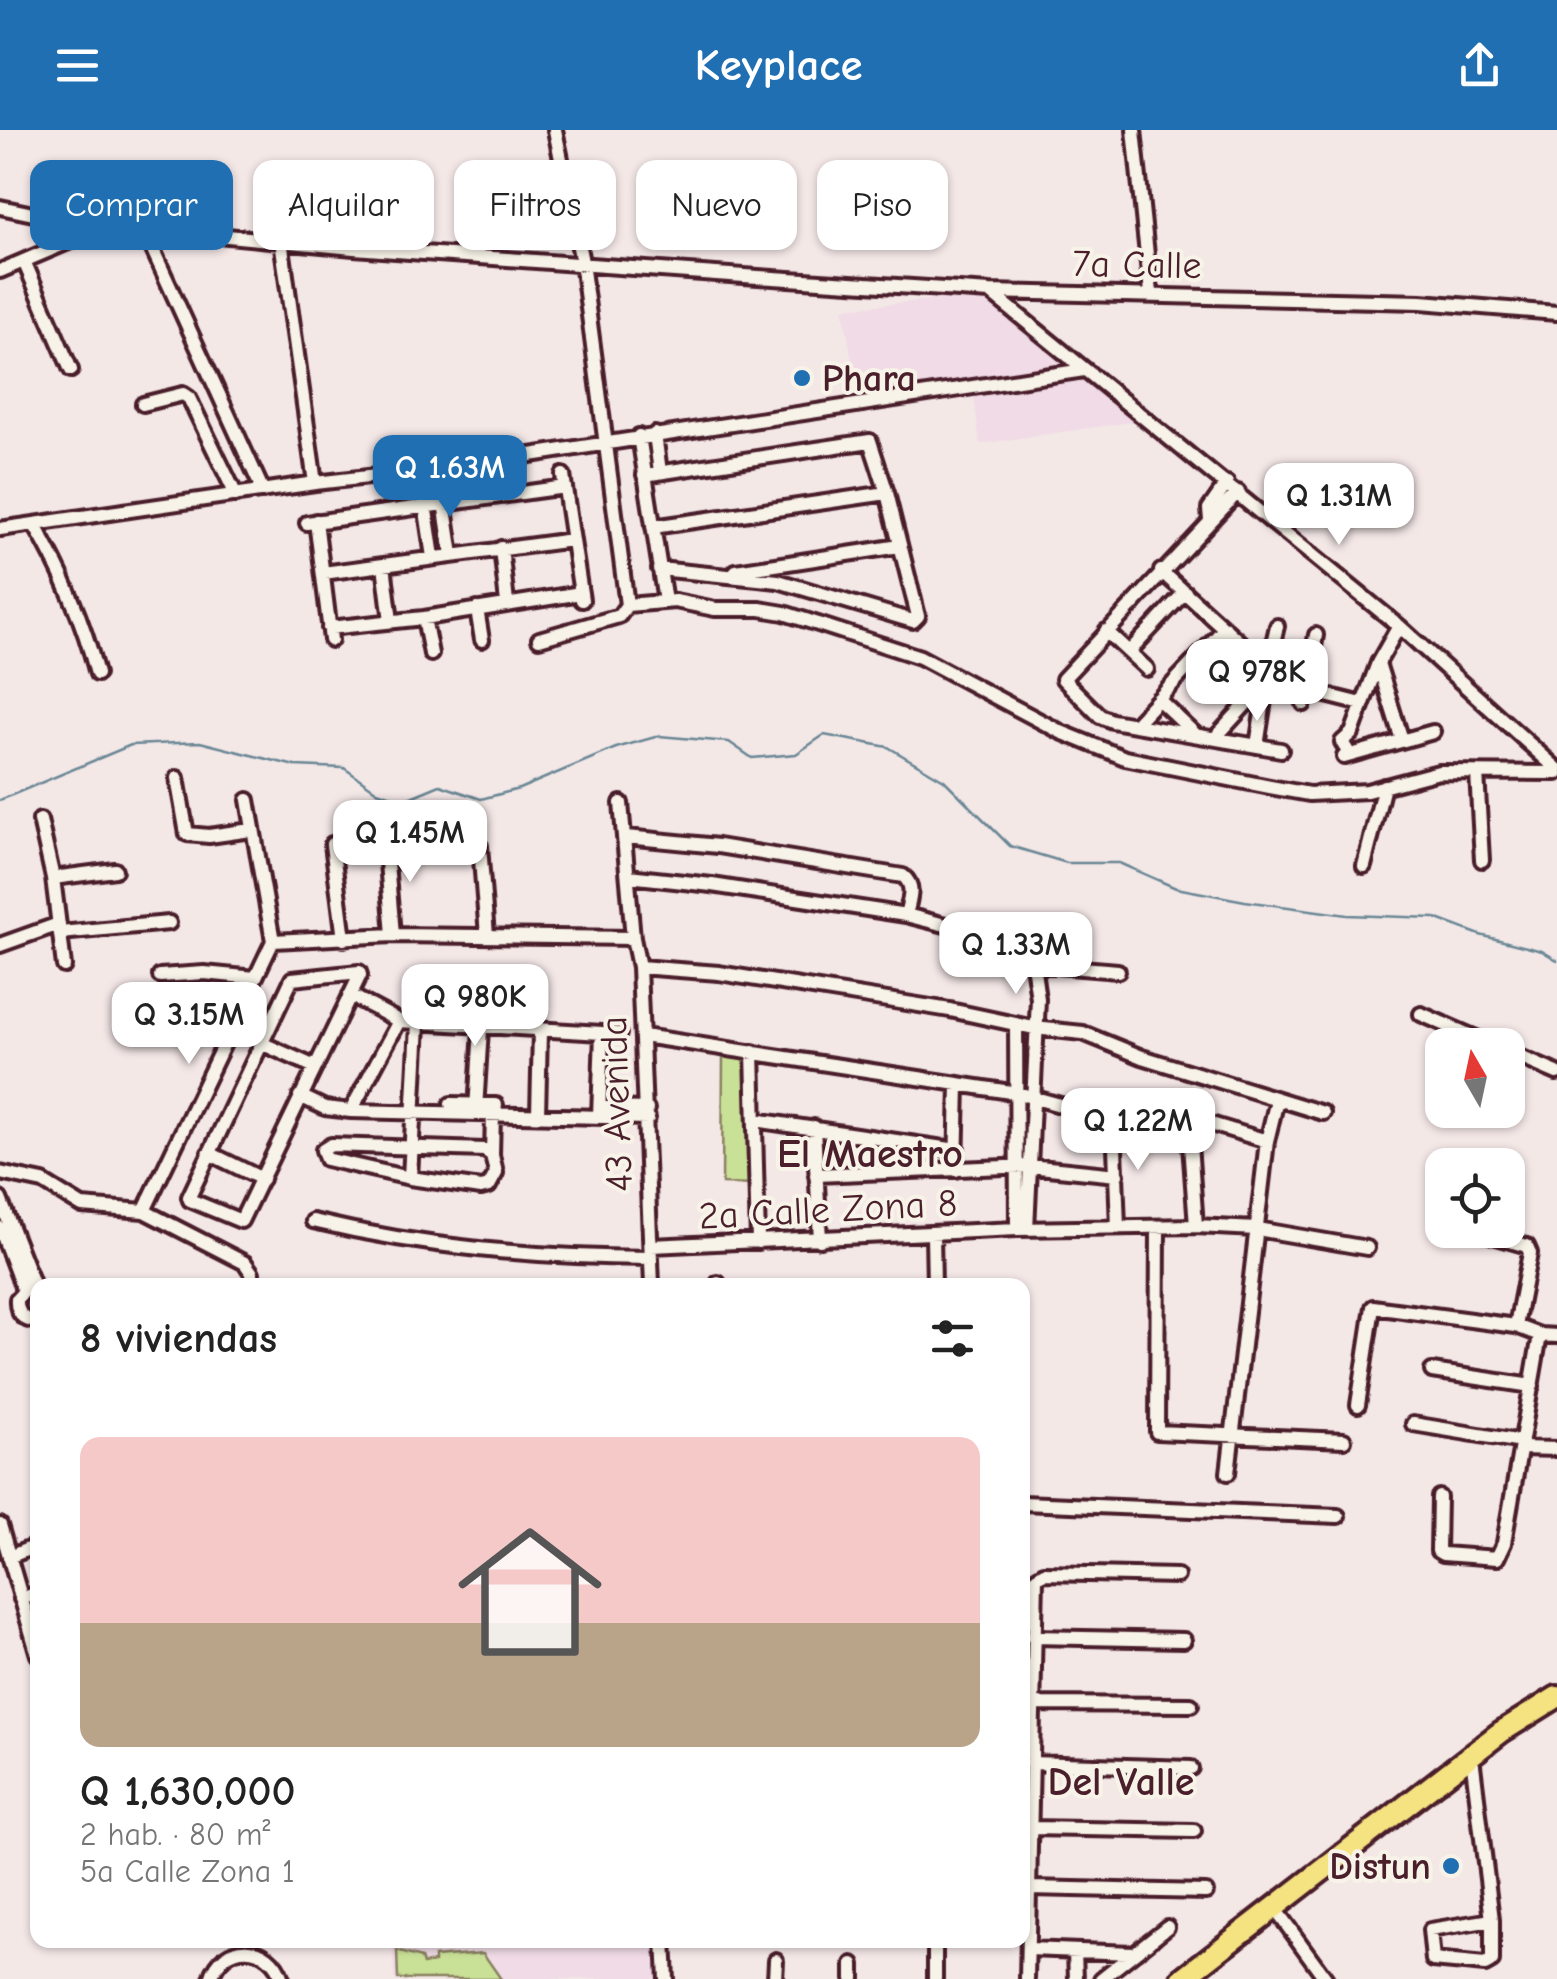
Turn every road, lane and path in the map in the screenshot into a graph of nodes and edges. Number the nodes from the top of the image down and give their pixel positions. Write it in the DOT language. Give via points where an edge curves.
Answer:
graph roads {
  1 [pos="554,130"];
  2 [pos="1134,130"];
  3 [pos="0,207"];
  4 [pos="30,213"];
  5 [pos="49,250"];
  6 [pos="153,250"];
  7 [pos="282,250"];
  8 [pos="418,250"];
  9 [pos="24,261"];
  10 [pos="582,262"];
  11 [pos="0,271"];
  12 [pos="990,292"];
  13 [pos="1151,293"];
  14 [pos="1557,313"];
  15 [pos="71,370"];
  16 [pos="1084,370"];
  17 [pos="143,404"];
  18 [pos="654,434"];
  19 [pos="639,436"];
  20 [pos="608,440"];
  21 [pos="659,465"];
  22 [pos="643,467"];
  23 [pos="439,469"];
  24 [pos="420,471"];
  25 [pos="315,483"];
  26 [pos="1232,487"];
  27 [pos="263,490"];
  28 [pos="887,493"];
  29 [pos="236,495"];
  30 [pos="444,503"];
  31 [pos="426,506"];
  32 [pos="34,524"];
  33 [pos="652,527"];
  34 [pos="0,529"];
  35 [pos="572,540"];
  36 [pos="900,546"];
  37 [pos="501,548"];
  38 [pos="452,555"];
  39 [pos="434,558"];
  40 [pos="384,565"];
  41 [pos="659,569"];
  42 [pos="1162,571"];
  43 [pos="323,573"];
  44 [pos="719,574"];
  45 [pos="1185,592"];
  46 [pos="664,594"];
  47 [pos="508,603"];
  48 [pos="627,605"];
  49 [pos="477,609"];
  50 [pos="424,618"];
  51 [pos="391,620"];
  52 [pos="1277,626"];
  53 [pos="1398,626"];
  54 [pos="1225,628"];
  55 [pos="1106,630"];
  56 [pos="1316,635"];
  57 [pos="539,639"];
  58 [pos="482,640"];
  59 [pos="1129,652"];
  60 [pos="431,654"];
  61 [pos="1378,663"];
  62 [pos="1146,669"];
  63 [pos="97,674"];
  64 [pos="1267,675"];
  65 [pos="1158,698"];
  66 [pos="1362,704"];
  67 [pos="1134,725"];
  68 [pos="1433,732"];
  69 [pos="1196,734"];
  70 [pos="1215,738"];
  71 [pos="1402,740"];
  72 [pos="1257,746"];
  73 [pos="1282,750"];
  74 [pos="1557,771"];
  75 [pos="1477,773"];
  76 [pos="177,778"];
  77 [pos="1384,786"];
  78 [pos="248,800"];
  79 [pos="621,802"];
  80 [pos="40,820"];
  81 [pos="251,830"];
  82 [pos="626,837"];
  83 [pos="386,838"];
  84 [pos="332,844"];
  85 [pos="480,846"];
  86 [pos="1482,860"];
  87 [pos="1364,866"];
  88 [pos="115,870"];
  89 [pos="628,876"];
  90 [pos="53,878"];
  91 [pos="906,915"];
  92 [pos="169,924"];
  93 [pos="60,929"];
  94 [pos="393,935"];
  95 [pos="487,936"];
  96 [pos="633,938"];
  97 [pos="344,939"];
  98 [pos="273,941"];
  99 [pos="0,944"];
  100 [pos="1033,964"];
  101 [pos="64,966"];
  102 [pos="640,967"];
  103 [pos="1118,971"];
  104 [pos="160,976"];
  105 [pos="255,978"];
  106 [pos="350,995"];
  107 [pos="1421,1014"];
  108 [pos="399,1021"];
  109 [pos="418,1024"];
  110 [pos="1016,1024"];
  111 [pos="481,1028"];
  112 [pos="1034,1028"];
  113 [pos="1453,1028"];
  114 [pos="540,1031"];
  115 [pos="602,1033"];
  116 [pos="619,1034"];
  117 [pos="643,1036"];
  118 [pos="261,1043"];
  119 [pos="753,1052"];
  120 [pos="1525,1059"];
  121 [pos="316,1067"];
  122 [pos="1557,1073"];
  123 [pos="958,1084"];
  124 [pos="1024,1095"];
  125 [pos="300,1096"];
  126 [pos="1277,1100"];
  127 [pos="349,1106"];
  128 [pos="414,1108"];
  129 [pos="476,1109"];
  130 [pos="538,1110"];
  131 [pos="599,1112"];
  132 [pos="493,1113"];
  133 [pos="648,1113"];
  134 [pos="1322,1113"];
  135 [pos="1188,1116"];
  136 [pos="755,1120"];
  137 [pos="1114,1120"];
  138 [pos="814,1127"];
  139 [pos="1267,1141"];
  140 [pos="412,1148"];
  141 [pos="957,1150"];
  142 [pos="209,1153"];
  143 [pos="492,1154"];
  144 [pos="1022,1166"];
  145 [pos="956,1170"];
  146 [pos="0,1173"];
  147 [pos="816,1175"];
  148 [pos="1117,1175"];
  149 [pos="410,1178"];
  150 [pos="262,1179"];
  151 [pos="0,1200"];
  152 [pos="144,1211"];
  153 [pos="313,1222"];
  154 [pos="1196,1226"];
  155 [pos="1158,1227"];
  156 [pos="0,1228"];
  157 [pos="1118,1228"];
  158 [pos="1022,1229"];
  159 [pos="1257,1229"];
  160 [pos="933,1235"];
  161 [pos="820,1240"];
  162 [pos="758,1242"];
  163 [pos="1525,1245"];
  164 [pos="1367,1248"];
  165 [pos="651,1252"];
  166 [pos="252,1278"];
  167 [pos="652,1278"];
  168 [pos="934,1278"];
  169 [pos="30,1282"];
  170 [pos="30,1283"];
  171 [pos="30,1289"];
  172 [pos="30,1321"];
  173 [pos="1516,1326"];
  174 [pos="1540,1335"];
  175 [pos="1557,1336"];
  176 [pos="1432,1371"];
  177 [pos="1532,1386"];
  178 [pos="1358,1404"];
  179 [pos="1414,1424"];
  180 [pos="1234,1437"];
  181 [pos="1344,1440"];
  182 [pos="1521,1445"];
  183 [pos="1557,1449"];
  184 [pos="1228,1473"];
  185 [pos="1439,1497"];
  186 [pos="1030,1503"];
  187 [pos="1338,1516"];
  188 [pos="0,1525"];
  189 [pos="30,1548"];
  190 [pos="9,1557"];
  191 [pos="1176,1576"];
  192 [pos="30,1596"];
  193 [pos="22,1600"];
  194 [pos="30,1628"];
  195 [pos="1034,1638"];
  196 [pos="1184,1640"];
  197 [pos="1557,1698"];
  198 [pos="1032,1704"];
  199 [pos="1191,1705"];
  200 [pos="1557,1708"];
  201 [pos="1030,1764"];
  202 [pos="1474,1765"];
  203 [pos="1191,1768"];
  204 [pos="1030,1828"];
  205 [pos="1194,1830"];
  206 [pos="1030,1888"];
  207 [pos="1206,1892"];
  208 [pos="1281,1917"];
  209 [pos="1492,1920"];
  210 [pos="1168,1928"];
  211 [pos="231,1948"];
  212 [pos="258,1948"];
  213 [pos="664,1948"];
  214 [pos="935,1948"];
  215 [pos="1028,1949"];
  216 [pos="1075,1951"];
  217 [pos="1133,1953"];
  218 [pos="776,1960"];
  219 [pos="211,1979"];
  220 [pos="282,1979"];
  221 [pos="666,1979"];
  222 [pos="776,1979"];
  223 [pos="935,1979"];
  224 [pos="1027,1979"];
  225 [pos="1076,1979"];
  226 [pos="1101,1979"];
  227 [pos="1182,1979"];
  228 [pos="1199,1979"];
  229 [pos="1326,1979"];
  1 -- 10 [label="street"];
  2 -- 13 [label="street"];
  3 -- 4 [label="street, 7a Calle"];
  5 -- 9 [label="street"];
  6 -- 27 [label="street"];
  7 -- 25 [label="street"];
  8 -- 10 [label="street, 7a Calle"];
  9 -- 11 [label="street"];
  9 -- 15 [label="street"];
  10 -- 12 [label="street, 7a Calle"];
  10 -- 20 [label="street"];
  12 -- 13 [label="street, 7a Calle"];
  12 -- 16 [label="street"];
  13 -- 14 [label="street, 7a Calle"];
  16 -- 18 [label="street"];
  16 -- 26 [label="street"];
  17 -- 29 [label="street" via="189,398"];
  18 -- 19 [label="street"];
  18 -- 21 [label="street"];
  19 -- 20 [label="street"];
  19 -- 22 [label="street"];
  20 -- 23 [label="street"];
  20 -- 48 [label="street"];
  21 -- 22 [label="street"];
  21 -- 28 [label="street" via="870,441"];
  22 -- 33 [label="street"];
  23 -- 24 [label="street"];
  23 -- 30 [label="street"];
  24 -- 25 [label="street"];
  24 -- 31 [label="street"];
  25 -- 27 [label="street"];
  26 -- 42 [label="street"];
  26 -- 53 [label="street"];
  27 -- 29 [label="street"];
  28 -- 33 [label="street"];
  28 -- 36 [label="street"];
  29 -- 32 [label="street"];
  30 -- 31 [label="street"];
  30 -- 35 [label="street" via="564,481"];
  30 -- 38 [label="street"];
  31 -- 39 [label="street"];
  31 -- 43 [label="street" via="311,522"];
  32 -- 34 [label="street"];
  32 -- 63 [label="street" via="67,583"];
  33 -- 41 [label="street"];
  35 -- 37 [label="street"];
  35 -- 47 [label="street" via="582,596"];
  36 -- 44 [label="street"];
  36 -- 44 [label="street" via="918,616 913,621 778,582"];
  37 -- 38 [label="street"];
  37 -- 47 [label="street"];
  38 -- 39 [label="street"];
  39 -- 40 [label="street"];
  40 -- 43 [label="street"];
  40 -- 51 [label="street"];
  41 -- 44 [label="street"];
  41 -- 46 [label="street"];
  42 -- 45 [label="street"];
  42 -- 55 [label="street"];
  43 -- 51 [label="street" via="330,634"];
  45 -- 54 [label="street"];
  45 -- 59 [label="street"];
  47 -- 49 [label="street"];
  48 -- 57 [label="street" via="619,616"];
  48 -- 77 [label="street" via="675,601 769,610 852,633 920,657 1061,732 1143,762 1308,794"];
  49 -- 50 [label="street"];
  49 -- 58 [label="street"];
  50 -- 51 [label="street"];
  50 -- 60 [label="street"];
  52 -- 64 [label="street"];
  53 -- 61 [label="street"];
  53 -- 74 [label="street"];
  54 -- 64 [label="street"];
  54 -- 65 [label="street"];
  55 -- 59 [label="street"];
  55 -- 67 [label="street" via="1064,679 1100,716"];
  56 -- 66 [label="street" via="1305,697"];
  59 -- 62 [label="street"];
  61 -- 66 [label="street"];
  61 -- 71 [label="street"];
  64 -- 70 [label="street"];
  64 -- 72 [label="street"];
  65 -- 67 [label="street"];
  65 -- 69 [label="street"];
  66 -- 71 [label="street" via="1342,742 1351,755"];
  67 -- 69 [label="street"];
  68 -- 71 [label="street"];
  69 -- 70 [label="street"];
  70 -- 72 [label="street"];
  72 -- 73 [label="street"];
  74 -- 75 [label="street"];
  75 -- 77 [label="street" via="1439,772"];
  75 -- 86 [label="street"];
  76 -- 81 [label="street" via="188,834"];
  77 -- 87 [label="street"];
  78 -- 81 [label="street"];
  79 -- 82 [label="street, 43 Avenida"];
  80 -- 90 [label="street"];
  81 -- 98 [label="street"];
  82 -- 89 [label="street, 43 Avenida"];
  82 -- 91 [label="street" via="903,876 911,891"];
  83 -- 94 [label="street"];
  84 -- 97 [label="street"];
  85 -- 95 [label="street"];
  88 -- 90 [label="street"];
  89 -- 91 [label="street"];
  89 -- 96 [label="street, 43 Avenida"];
  90 -- 93 [label="street"];
  91 -- 100 [label="street" via="969,931"];
  92 -- 93 [label="street"];
  93 -- 99 [label="street"];
  93 -- 101 [label="street"];
  94 -- 95 [label="street"];
  94 -- 97 [label="street"];
  95 -- 96 [label="street"];
  96 -- 102 [label="street, 43 Avenida"];
  97 -- 98 [label="street"];
  98 -- 105 [label="street"];
  100 -- 103 [label="street"];
  100 -- 112 [label="street"];
  102 -- 110 [label="street" via="718,973"];
  102 -- 117 [label="street, 43 Avenida"];
  104 -- 105 [label="street"];
  105 -- 152 [label="street"];
  106 -- 108 [label="street"];
  106 -- 118 [label="street" via="359,972 293,977"];
  106 -- 121 [label="street"];
  107 -- 113 [label="street"];
  108 -- 109 [label="street"];
  108 -- 127 [label="street"];
  109 -- 111 [label="street"];
  109 -- 128 [label="street"];
  110 -- 112 [label="street"];
  110 -- 124 [label="street"];
  111 -- 114 [label="street"];
  111 -- 129 [label="street"];
  112 -- 124 [label="street"];
  112 -- 126 [label="street" via="1083,1033"];
  114 -- 115 [label="street"];
  114 -- 130 [label="street"];
  115 -- 116 [label="street"];
  115 -- 131 [label="street"];
  117 -- 119 [label="street"];
  117 -- 133 [label="street, 43 Avenida"];
  118 -- 121 [label="street"];
  118 -- 142 [label="street"];
  119 -- 123 [label="street"];
  119 -- 136 [label="street"];
  120 -- 122 [label="street"];
  121 -- 125 [label="street"];
  123 -- 124 [label="street"];
  123 -- 141 [label="street"];
  124 -- 137 [label="street"];
  124 -- 144 [label="street"];
  125 -- 127 [label="street" via="325,1108"];
  125 -- 150 [label="street"];
  126 -- 134 [label="street"];
  126 -- 139 [label="street"];
  127 -- 128 [label="street"];
  128 -- 129 [label="street"];
  128 -- 140 [label="street"];
  129 -- 130 [label="street"];
  129 -- 132 [label="street"];
  130 -- 131 [label="street"];
  130 -- 132 [label="street"];
  131 -- 133 [label="street"];
  132 -- 143 [label="street"];
  133 -- 165 [label="street, 43 Avenida"];
  135 -- 137 [label="street"];
  135 -- 139 [label="street"];
  135 -- 154 [label="street"];
  136 -- 138 [label="street"];
  136 -- 162 [label="street"];
  137 -- 148 [label="street"];
  138 -- 141 [label="street"];
  138 -- 147 [label="street"];
  139 -- 159 [label="street"];
  140 -- 143 [label="street"];
  140 -- 149 [label="street"];
  140 -- 149 [label="street" via="322,1150 326,1160"];
  141 -- 145 [label="street"];
  142 -- 150 [label="street"];
  142 -- 150 [label="street" via="190,1200 238,1222"];
  143 -- 149 [label="street" via="496,1173 489,1186"];
  144 -- 145 [label="street"];
  144 -- 148 [label="street"];
  144 -- 158 [label="street"];
  145 -- 147 [label="street"];
  146 -- 152 [label="street" via="42,1182 82,1206"];
  147 -- 161 [label="street"];
  148 -- 157 [label="street"];
  151 -- 169 [label="street"];
  152 -- 166 [label="street" via="245,1263"];
  153 -- 165 [label="street, 2a Calle Zona 8" via="449,1247 542,1255"];
  154 -- 155 [label="street, 2a Calle Zona 8"];
  154 -- 159 [label="street, 2a Calle Zona 8"];
  155 -- 157 [label="street, 2a Calle Zona 8"];
  155 -- 180 [label="street" via="1155,1428"];
  156 -- 170 [label="street"];
  157 -- 158 [label="street, 2a Calle Zona 8"];
  158 -- 160 [label="street, 2a Calle Zona 8"];
  159 -- 164 [label="street, 2a Calle Zona 8"];
  159 -- 180 [label="street"];
  160 -- 161 [label="street, 2a Calle Zona 8"];
  160 -- 168 [label="street"];
  161 -- 162 [label="street, 2a Calle Zona 8"];
  162 -- 165 [label="street, 2a Calle Zona 8"];
  163 -- 173 [label="street" via="1530,1253"];
  165 -- 167 [label="street, 43 Avenida"];
  171 -- 172 [label="street" via="16,1306"];
  173 -- 174 [label="street"];
  173 -- 178 [label="street" via="1373,1307"];
  174 -- 175 [label="street"];
  174 -- 177 [label="street"];
  176 -- 177 [label="street"];
  177 -- 182 [label="street"];
  179 -- 182 [label="street"];
  180 -- 181 [label="street"];
  180 -- 184 [label="street"];
  182 -- 183 [label="street"];
  182 -- 185 [label="street" via="1497,1558 1438,1551"];
  186 -- 187 [label="street"];
  188 -- 190 [label="street"];
  189 -- 190 [label="street"];
  190 -- 193 [label="street"];
  191 -- 195 [label="street" via="1039,1574"];
  192 -- 193 [label="street"];
  193 -- 194 [label="street"];
  195 -- 196 [label="street"];
  195 -- 198 [label="street"];
  197 -- 227 [label="highway" via="1501,1732"];
  198 -- 199 [label="street"];
  198 -- 201 [label="street"];
  200 -- 202 [label="highway"];
  201 -- 203 [label="street"];
  201 -- 204 [label="street"];
  202 -- 208 [label="highway"];
  202 -- 209 [label="street"];
  204 -- 205 [label="street"];
  206 -- 207 [label="street"];
  208 -- 228 [label="highway"];
  208 -- 229 [label="street"];
  209 -- 209 [label="street" via="1492,1961 1433,1960 1430,1930"];
  210 -- 217 [label="street"];
  211 -- 219 [label="street"];
  212 -- 220 [label="street"];
  213 -- 221 [label="street"];
  214 -- 223 [label="street"];
  215 -- 216 [label="street"];
  215 -- 224 [label="street"];
  216 -- 217 [label="street"];
  216 -- 225 [label="street"];
  217 -- 226 [label="street"];
  218 -- 222 [label="street"];
}
